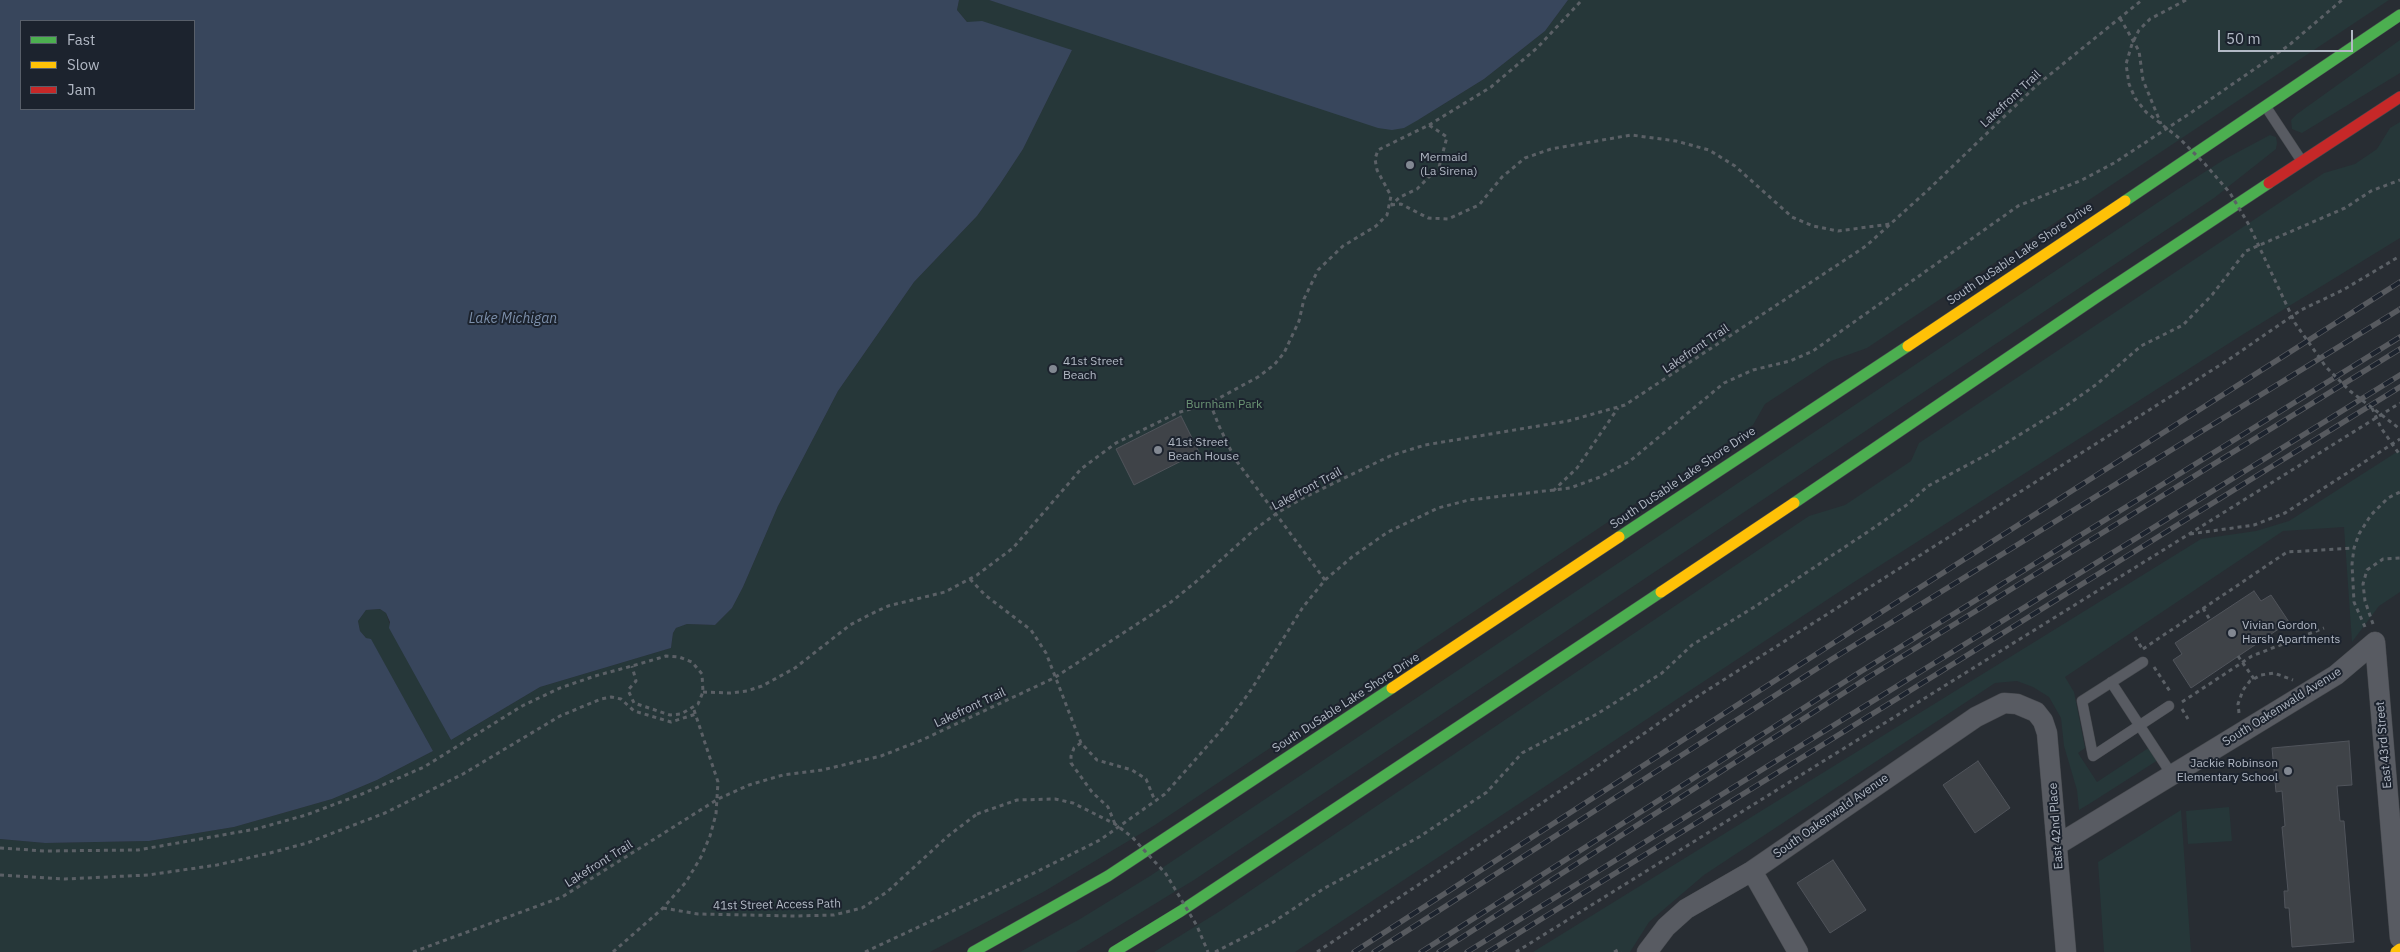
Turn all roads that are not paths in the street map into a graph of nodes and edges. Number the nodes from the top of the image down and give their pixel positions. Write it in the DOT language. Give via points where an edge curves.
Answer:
graph roads {
  1 [pos="2400,15"];
  2 [pos="2400,97"];
  3 [pos="2265,106"];
  4 [pos="2302,161"];
  5 [pos="2371,636"];
  6 [pos="2148,661"];
  7 [pos="2111,682"];
  8 [pos="2169,706"];
  9 [pos="2028,708"];
  10 [pos="2140,725"];
  11 [pos="2172,775"];
  12 [pos="2394,793"];
  13 [pos="2057,846"];
  14 [pos="1752,871"];
  15 [pos="2400,938"];
  16 [pos="2400,949"];
  17 [pos="972,952"];
  18 [pos="1114,952"];
  19 [pos="1647,952"];
  20 [pos="1798,952"];
  21 [pos="2066,952"];
  22 [pos="2396,952"];
  1 -- 3 [label="main road, South DuSable Lake Shore Drive"];
  2 -- 4 [label="main road"];
  3 -- 4 [label="lane"];
  3 -- 17 [label="main road, South DuSable Lake Shore Drive" via="1108,876"];
  4 -- 18 [label="main road" via="1809,493 1181,911"];
  5 -- 11 [label="street, South Oakenwald Avenue" via="2336,675"];
  5 -- 12 [label="street, East 43rd Street"];
  6 -- 7 [label="lane"];
  7 -- 10 [label="lane"];
  7 -- 10 [label="lane" via="2082,701 2093,756"];
  8 -- 10 [label="lane"];
  9 -- 13 [label="street, East 42nd Place" via="2043,721 2047,733"];
  9 -- 14 [label="street, South Oakenwald Avenue" via="2004,703 1990,709"];
  10 -- 11 [label="lane"];
  11 -- 13 [label="street, South Oakenwald Avenue"];
  12 -- 15 [label="street, East 43rd Street"];
  13 -- 21 [label="street, East 42nd Place"];
  14 -- 19 [label="street, South Oakenwald Avenue" via="1686,909 1666,926"];
  14 -- 20 [label="street"];
  16 -- 22 [label="main road"];
}
